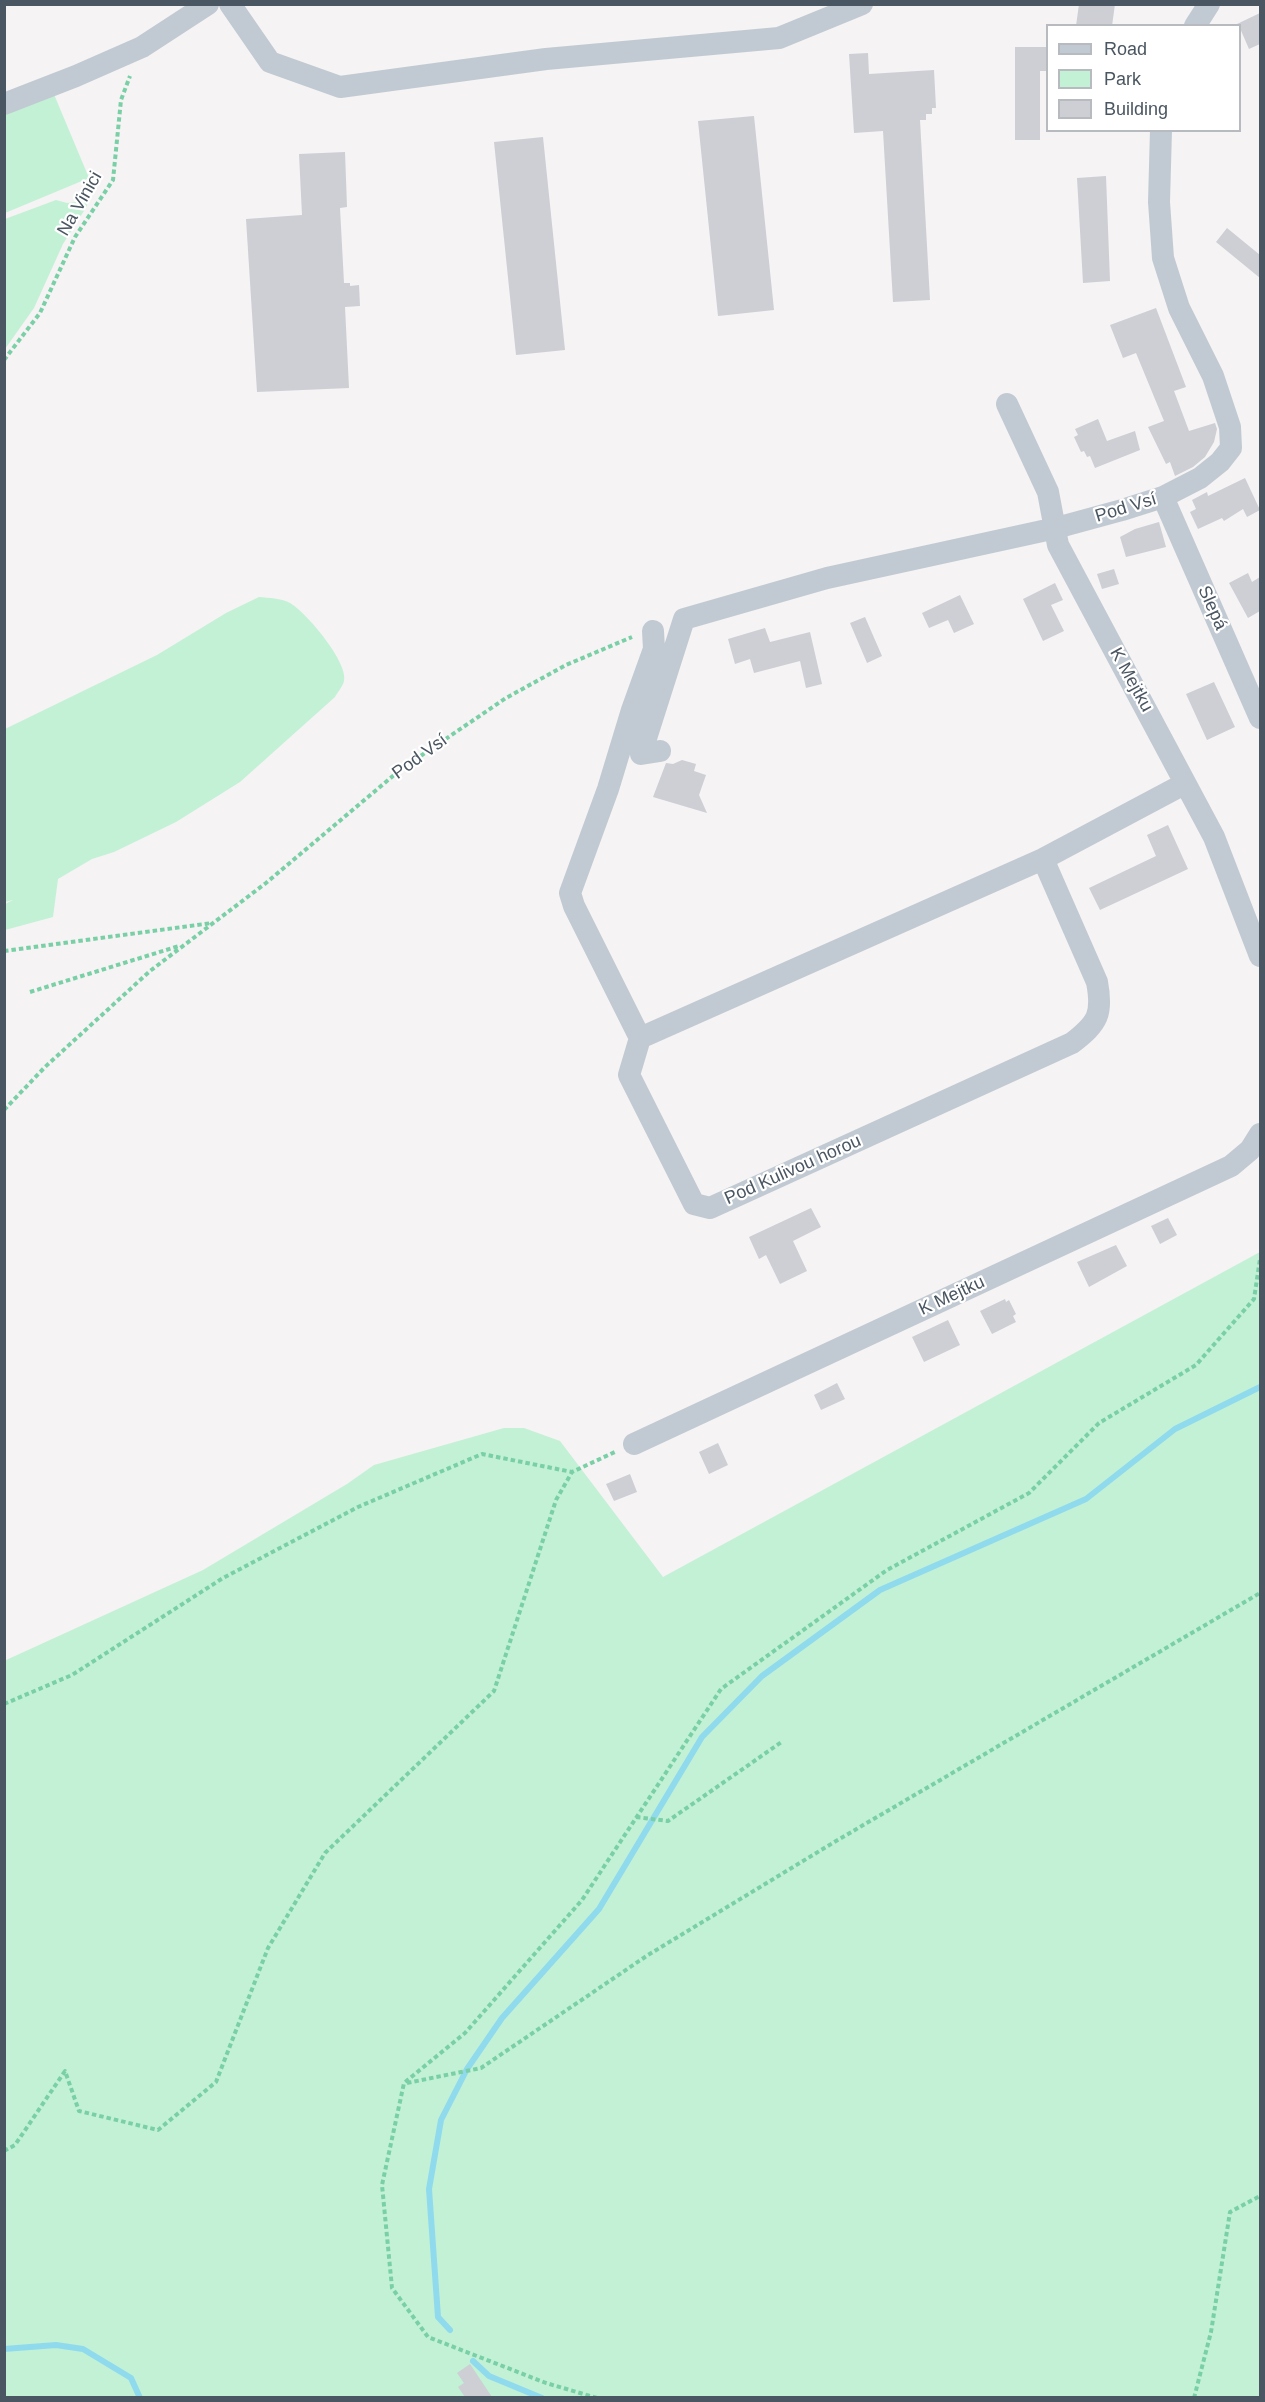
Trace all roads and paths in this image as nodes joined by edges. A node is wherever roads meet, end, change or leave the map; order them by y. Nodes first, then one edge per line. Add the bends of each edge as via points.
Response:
1 (208, 4) edge
2 (230, 4) edge
3 (862, 4) edge
4 (1209, 4) edge
5 (1196, 24) edge
6 (142, 47) junction
7 (4, 104) edge
8 (1161, 132) edge
9 (4, 360) edge
10 (1007, 404) dead end
11 (1163, 497) junction
12 (1056, 528) junction
13 (653, 631) joint
14 (1260, 718) edge
15 (660, 751) dead end
16 (1184, 784) junction
17 (1043, 859) junction
18 (213, 923) junction
19 (183, 945) junction
20 (4, 951) edge
21 (1260, 956) edge
22 (30, 993) dead end
23 (640, 1038) junction
24 (4, 1110) edge
25 (1260, 1134) edge
26 (1260, 1259) edge
27 (1254, 1299) junction
28 (1260, 1301) edge
29 (634, 1444) joint
30 (572, 1472) junction
31 (1260, 1593) edge
32 (4, 1704) edge
33 (783, 1741) dead end
34 (636, 1817) junction
35 (404, 2083) junction
36 (4, 2151) edge
37 (1260, 2196) edge
38 (597, 2397) edge
39 (1194, 2397) edge

1 - 6 street
2 - 3 street via 270,62 340,87 546,59 779,38
4 - 5 street
6 - 7 street
6 - 9 path, Na Vinici via 121,100 112,180 75,237 40,313
8 - 11 street, Pod Vsí via 1159,202 1163,258 1179,308 1213,376 1230,427 1231,448 1200,478
10 - 12 street, K Mejtku via 1048,492
11 - 12 street, Pod Vsí
11 - 14 street, Slepá
12 - 15 street, Pod Vsí via 827,578 684,619 641,754
12 - 16 street, K Mejtku via 1058,546
13 - 18 path, Pod Vsí via 566,665 506,698 400,770
13 - 23 street via 654,649 570,892
16 - 17 street
16 - 21 street, K Mejtku via 1214,837
17 - 23 street
17 - 23 street, Pod Kulivou horou via 1098,982 1098,1019 1084,1034 1072,1043 710,1208 694,1204 629,1075
18 - 19 path, Pod Vsí
18 - 20 path
19 - 22 path
19 - 24 path, Pod Vsí via 53,1059
25 - 29 street, K Mejtku via 1250,1150 1231,1166
26 - 27 path
27 - 28 path
27 - 34 path via 1196,1365 1099,1423 1029,1493 886,1570 721,1689
29 - 30 path
30 - 32 path via 482,1454 337,1518 223,1578 72,1675
30 - 36 path via 556,1500 494,1691 325,1853 268,1948 216,2082 158,2130 79,2111 65,2070 15,2145
31 - 35 path via 687,1931 481,2068
33 - 34 path via 668,1821
34 - 35 path via 582,1900 465,2033
35 - 38 path via 382,2185 392,2288 428,2337 546,2384
37 - 39 path via 1230,2212 1211,2332

